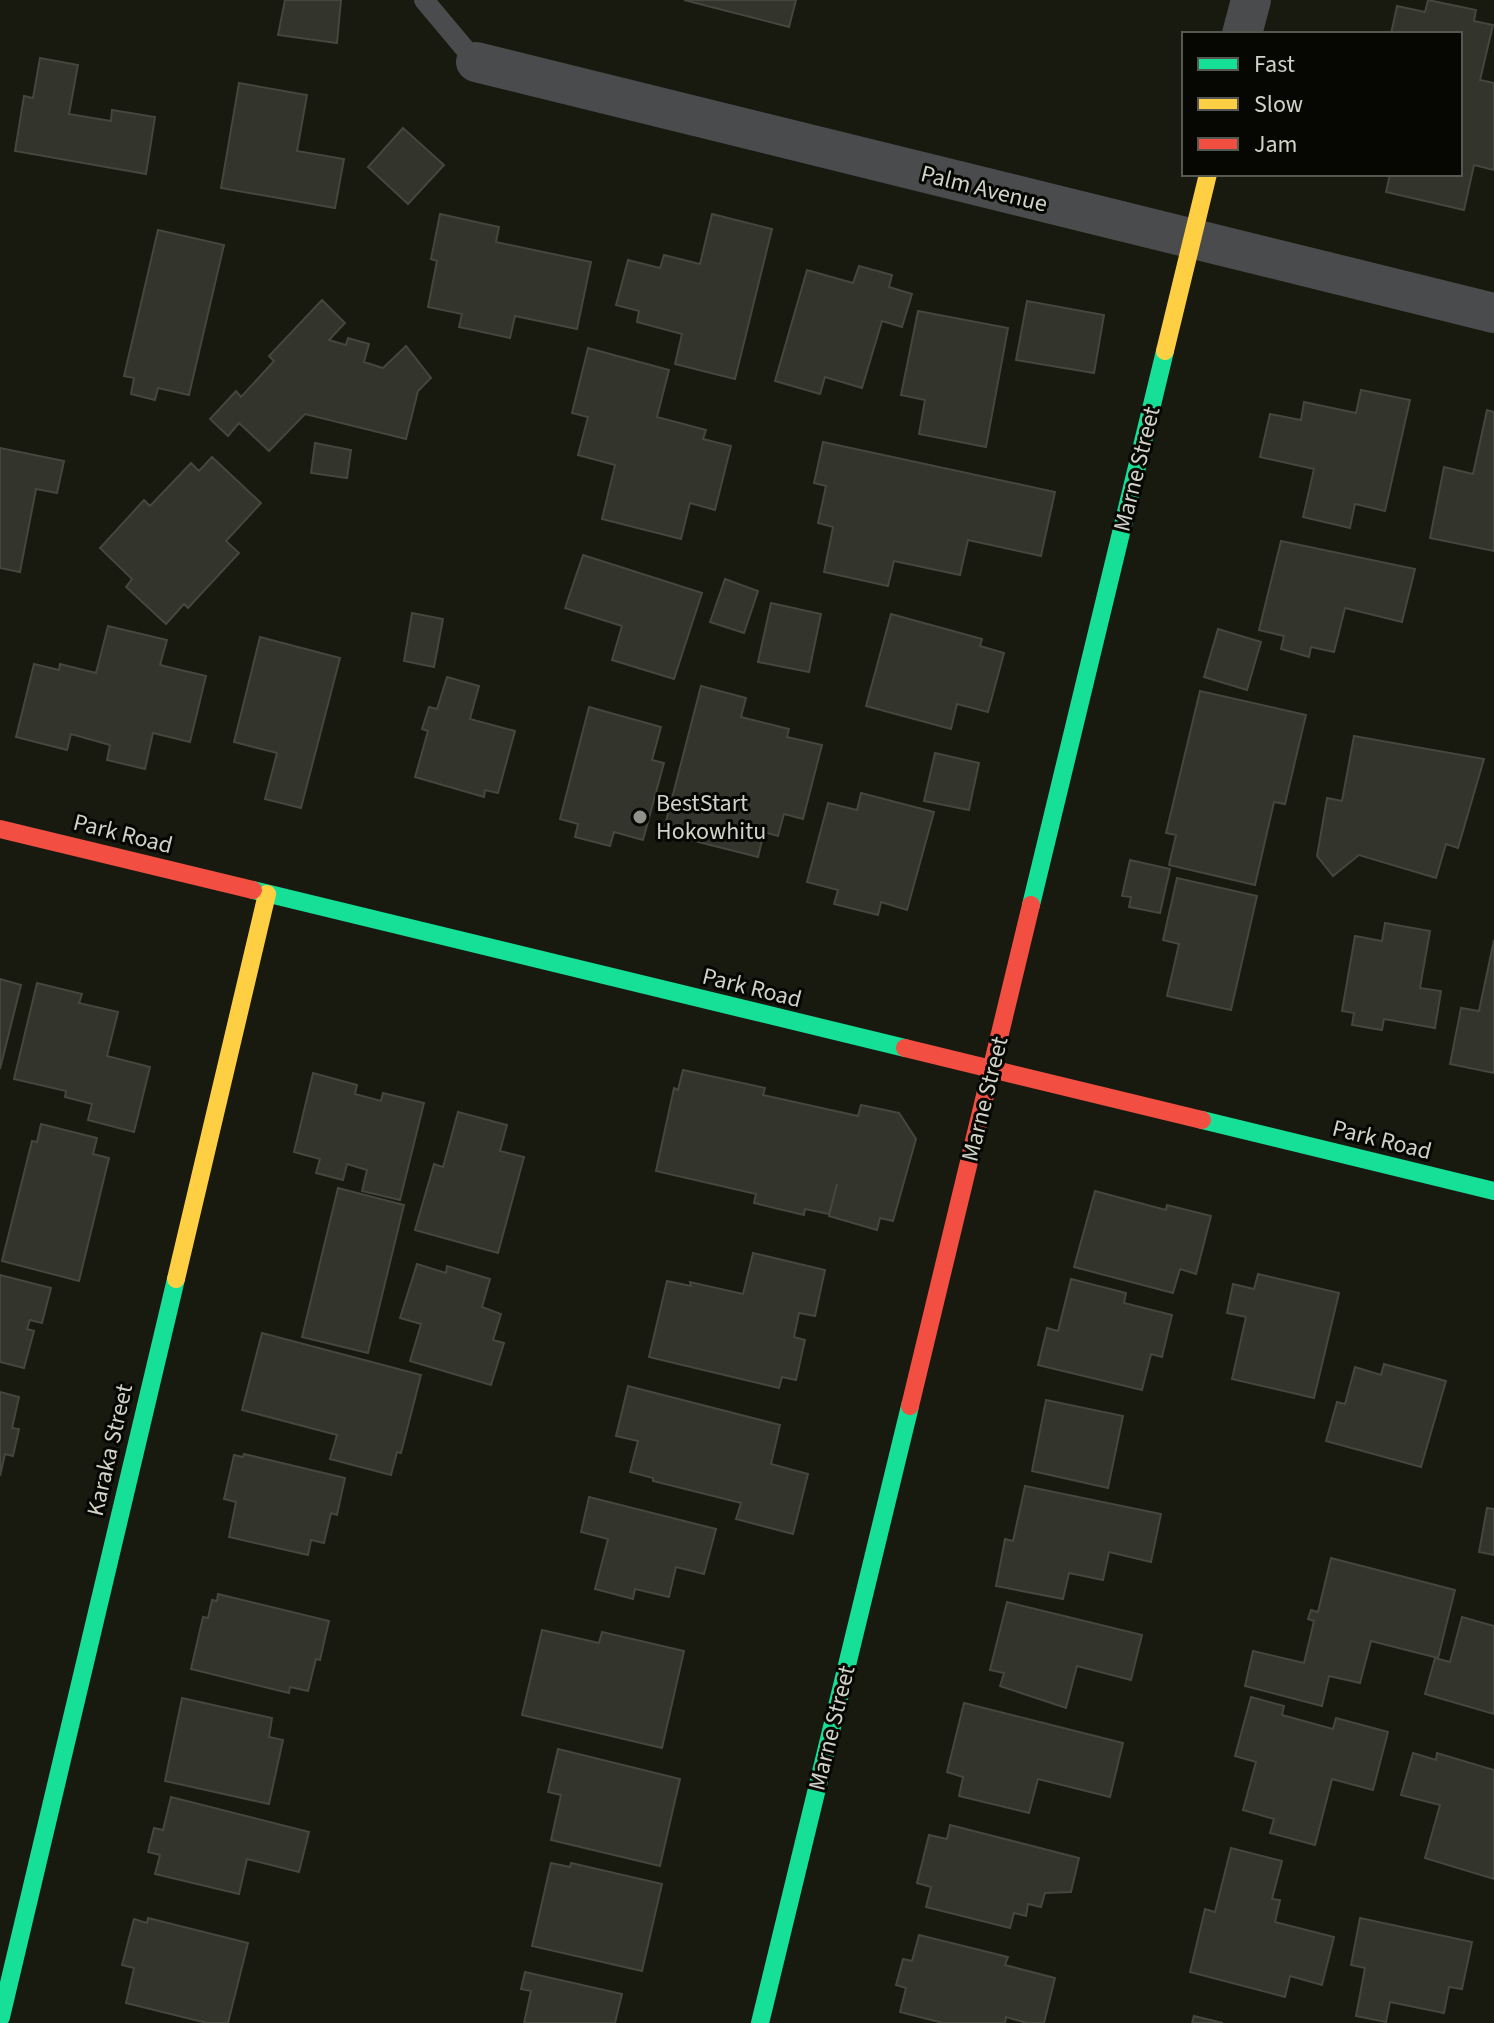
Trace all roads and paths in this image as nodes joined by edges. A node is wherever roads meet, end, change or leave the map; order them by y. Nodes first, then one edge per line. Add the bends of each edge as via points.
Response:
1 (424, 0) edge
2 (1251, 0) edge
3 (1243, 32) edge
4 (476, 62) joint
5 (1208, 176) edge
6 (1192, 241) junction
7 (1494, 313) edge
8 (0, 829) edge
9 (267, 894) junction
10 (992, 1071) junction
11 (1494, 1191) edge
12 (1, 2017) edge
13 (760, 2023) edge

1 - 4 lane
2 - 3 street
4 - 6 street, Palm Avenue
5 - 6 street, Marne Street
6 - 7 street, Palm Avenue
6 - 10 street, Marne Street
8 - 9 street, Park Road
9 - 10 street, Park Road
9 - 12 street, Karaka Street
10 - 11 street, Park Road
10 - 13 street, Marne Street

